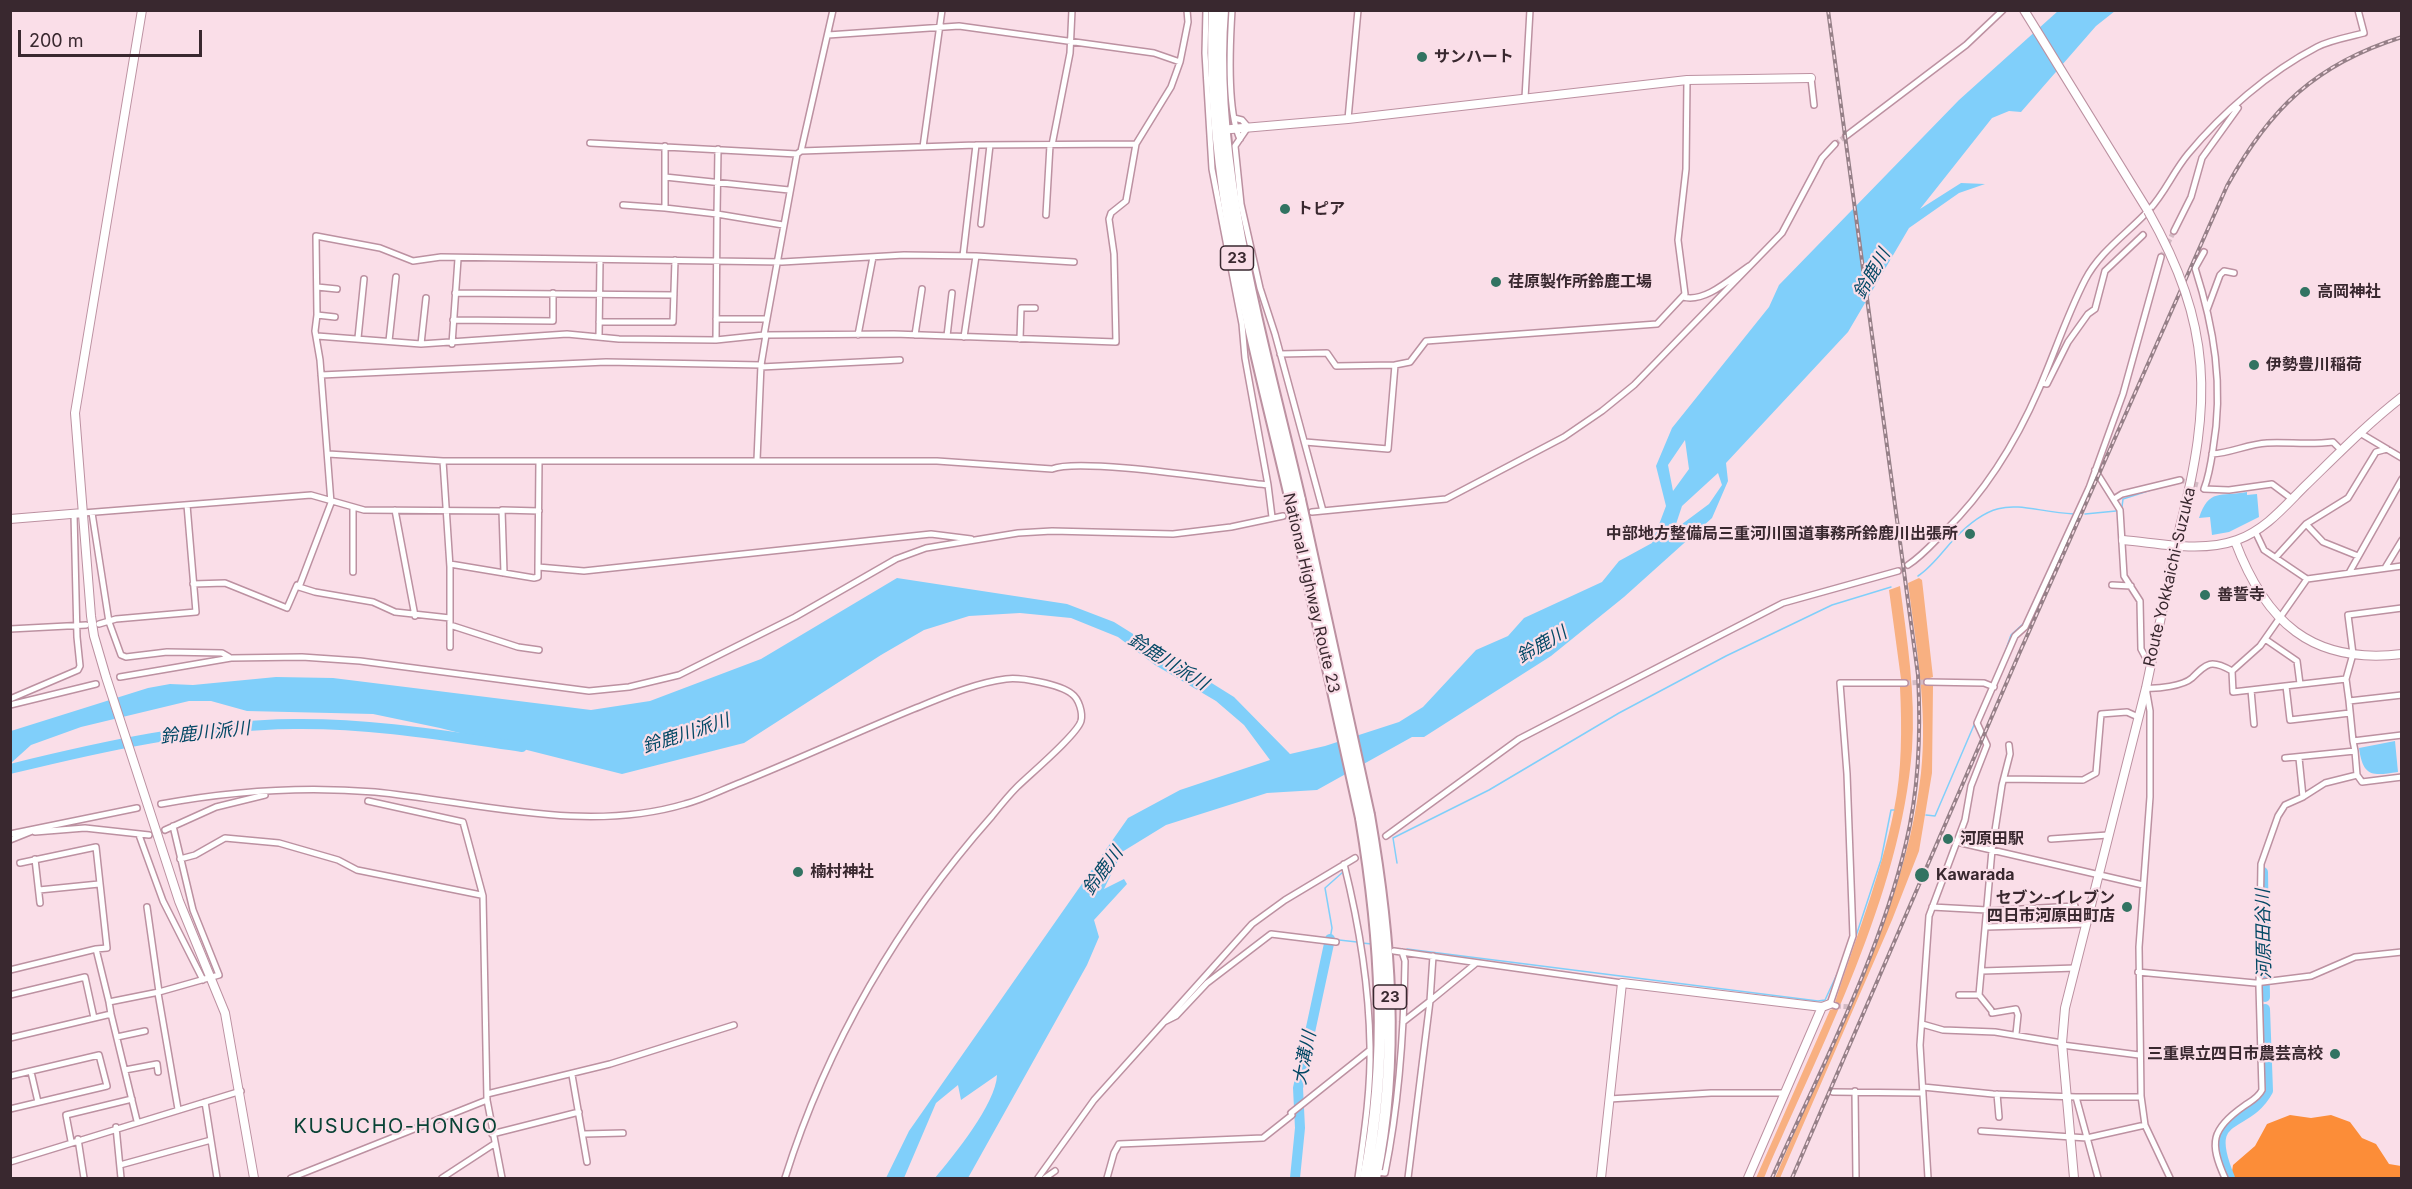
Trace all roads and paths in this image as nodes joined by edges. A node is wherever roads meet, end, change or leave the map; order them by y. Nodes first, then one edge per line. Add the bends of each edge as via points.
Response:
1 (142, 10) edge
2 (833, 10) edge
3 (942, 10) edge
4 (1072, 10) edge
5 (1187, 10) edge
6 (1206, 10) edge
7 (1214, 10) edge
8 (1223, 10) edge
9 (1232, 10) edge
10 (1358, 10) edge
11 (1530, 10) edge
12 (2003, 10) edge
13 (2024, 10) edge
14 (2358, 10) edge
15 (940, 26) junction
16 (828, 35) junction
17 (1069, 41) junction
18 (1180, 62) junction
19 (1227, 77) junction
20 (1811, 78) joint
21 (1687, 80) junction
22 (2247, 97) junction
23 (1525, 98) junction
24 (1814, 105) dead end
25 (1234, 118) junction
26 (1348, 118) junction
27 (1248, 127) junction
28 (1225, 129) junction
29 (1846, 136) tunnel mouth
30 (1240, 139) junction
31 (590, 143) dead end
32 (1136, 144) junction
33 (1835, 144) tunnel mouth
34 (976, 145) junction
35 (990, 145) junction
36 (1051, 145) junction
37 (665, 146) junction
38 (923, 147) junction
39 (718, 149) junction
40 (799, 152) junction
41 (664, 177) junction
42 (718, 183) junction
43 (789, 190) junction
44 (623, 205) dead end
45 (665, 208) junction
46 (2148, 211) junction
47 (717, 214) junction
48 (1046, 215) dead end
49 (981, 224) dead end
50 (783, 225) junction
51 (2174, 231) tunnel mouth
52 (2143, 235) dead end
53 (2204, 252) dead end
54 (963, 256) junction
55 (976, 256) junction
56 (873, 257) junction
57 (2161, 257) tunnel mouth
58 (458, 259) junction
59 (600, 260) junction
60 (675, 260) junction
61 (717, 260) junction
62 (1755, 261) junction
63 (777, 262) junction
64 (1074, 262) dead end
65 (2234, 273) dead end
66 (396, 277) dead end
67 (364, 279) dead end
68 (317, 287) junction
69 (337, 289) dead end
70 (922, 289) dead end
71 (455, 293) junction
72 (553, 293) junction
73 (952, 293) dead end
74 (599, 294) junction
75 (674, 295) junction
76 (1683, 297) junction
77 (426, 298) dead end
78 (1035, 308) dead end
79 (2207, 310) junction
80 (317, 315) junction
81 (335, 317) dead end
82 (716, 319) junction
83 (767, 319) junction
84 (453, 320) junction
85 (599, 322) junction
86 (765, 335) junction
87 (858, 335) junction
88 (915, 335) junction
89 (317, 336) junction
90 (947, 336) junction
91 (599, 337) junction
92 (964, 337) junction
93 (358, 338) junction
94 (1020, 339) junction
95 (716, 340) junction
96 (389, 341) junction
97 (421, 344) junction
98 (452, 344) junction
99 (1280, 354) junction
100 (900, 360) dead end
101 (1395, 365) junction
102 (761, 366) junction
103 (321, 375) junction
104 (2042, 383) junction
105 (2402, 397) edge
106 (2360, 433) junction
107 (1305, 442) junction
108 (2387, 449) junction
109 (2341, 450) junction
110 (328, 454) junction
111 (2212, 454) junction
112 (2402, 458) edge
113 (757, 460) junction
114 (443, 461) junction
115 (539, 461) junction
116 (2095, 470) junction
117 (2402, 479) edge
118 (2180, 480) tunnel mouth
119 (2199, 484) tunnel mouth
120 (1268, 485) junction
121 (2206, 486) junction
122 (2114, 499) junction
123 (2292, 499) junction
124 (331, 500) junction
125 (187, 505) junction
126 (353, 507) junction
127 (395, 510) junction
128 (444, 511) junction
129 (502, 511) junction
130 (1323, 511) junction
131 (539, 512) junction
132 (1312, 512) dead end
133 (87, 513) junction
134 (74, 514) junction
135 (1283, 516) dead end
136 (1272, 517) junction
137 (10, 519) edge
138 (2306, 524) junction
139 (2255, 531) junction
140 (972, 540) junction
141 (2123, 540) junction
142 (2402, 540) edge
143 (2235, 541) junction
144 (2175, 545) junction
145 (2358, 556) junction
146 (2276, 557) junction
147 (450, 564) junction
148 (1908, 565) tunnel mouth
149 (2402, 566) edge
150 (538, 567) junction
151 (2385, 568) junction
152 (1898, 571) tunnel mouth
153 (353, 572) dead end
154 (504, 573) junction
155 (2349, 573) junction
156 (2307, 579) junction
157 (194, 584) junction
158 (2112, 585) dead end
159 (299, 586) junction
160 (2131, 586) junction
161 (2402, 608) edge
162 (416, 616) junction
163 (450, 618) junction
164 (2279, 618) junction
165 (109, 622) junction
166 (99, 624) dead end
167 (86, 625) dead end
168 (450, 625) junction
169 (77, 626) junction
170 (10, 629) edge
171 (2265, 639) junction
172 (450, 647) dead end
173 (539, 650) dead end
174 (2353, 654) junction
175 (2402, 654) edge
176 (231, 658) junction
177 (2150, 666) junction
178 (2232, 671) junction
179 (120, 677) dead end
180 (2346, 679) junction
181 (1928, 682) tunnel mouth
182 (1905, 683) tunnel mouth
183 (96, 684) dead end
184 (2300, 684) junction
185 (2286, 686) junction
186 (1994, 687) junction
187 (2146, 688) junction
188 (2251, 690) junction
189 (2402, 695) edge
190 (10, 699) edge
191 (2349, 701) junction
192 (10, 705) edge
193 (2350, 713) junction
194 (2138, 717) junction
195 (2254, 724) dead end
196 (2402, 735) edge
197 (2353, 741) junction
198 (2009, 745) dead end
199 (2355, 752) junction
200 (2286, 758) dead end
201 (2299, 758) junction
202 (2357, 775) junction
203 (2402, 777) edge
204 (2004, 779) junction
205 (279, 791) junction
206 (2303, 797) junction
207 (368, 801) dead end
208 (161, 804) dead end
209 (137, 808) dead end
210 (1365, 817) junction
211 (173, 826) junction
212 (35, 830) junction
213 (165, 830) dead end
214 (10, 834) edge
215 (149, 834) dead end
216 (139, 835) junction
217 (1386, 836) dead end
218 (2108, 836) junction
219 (2051, 839) dead end
220 (10, 840) edge
221 (1957, 842) junction
222 (1992, 850) junction
223 (1355, 858) dead end
224 (35, 859) junction
225 (180, 859) junction
226 (20, 863) dead end
227 (1344, 866) junction
228 (2098, 874) junction
229 (99, 884) junction
230 (2143, 885) junction
231 (39, 890) junction
232 (481, 895) junction
233 (40, 903) dead end
234 (1932, 907) junction
235 (147, 908) dead end
236 (1987, 910) junction
237 (2074, 923) junction
238 (2086, 924) junction
239 (1986, 927) junction
240 (1335, 941) dead end
241 (1362, 947) junction
242 (96, 949) junction
243 (1373, 949) dead end
244 (1394, 951) dead end
245 (1402, 952) junction
246 (2402, 952) edge
247 (1433, 956) junction
248 (1475, 964) junction
249 (2076, 968) junction
250 (10, 970) edge
251 (1982, 971) junction
252 (2138, 972) junction
253 (207, 979) junction
254 (2263, 982) junction
255 (1622, 983) junction
256 (158, 993) junction
257 (10, 995) edge
258 (1959, 995) dead end
259 (1979, 995) junction
260 (1430, 1001) junction
261 (109, 1002) junction
262 (1829, 1006) junction
263 (111, 1014) junction
264 (94, 1018) junction
265 (1403, 1022) junction
266 (1162, 1023) junction
267 (1922, 1024) junction
268 (734, 1025) dead end
269 (145, 1031) dead end
270 (2016, 1034) junction
271 (117, 1036) junction
272 (10, 1038) edge
273 (2062, 1044) junction
274 (1370, 1050) junction
275 (2139, 1055) junction
276 (125, 1070) junction
277 (31, 1072) junction
278 (158, 1072) dead end
279 (572, 1075) junction
280 (10, 1076) edge
281 (1923, 1090) junction
282 (240, 1091) junction
283 (1855, 1091) junction
284 (1833, 1092) dead end
285 (1785, 1093) junction
286 (1997, 1094) junction
287 (487, 1097) junction
288 (2076, 1097) junction
289 (2141, 1097) junction
290 (2065, 1098) junction
291 (132, 1099) junction
292 (1609, 1100) junction
293 (38, 1102) junction
294 (205, 1102) junction
295 (10, 1109) edge
296 (178, 1109) junction
297 (579, 1112) junction
298 (1999, 1117) dead end
299 (137, 1121) junction
300 (2145, 1125) junction
301 (116, 1127) junction
302 (1982, 1131) dead end
303 (624, 1133) dead end
304 (492, 1134) junction
305 (584, 1134) junction
306 (2069, 1136) junction
307 (2087, 1138) junction
308 (78, 1139) junction
309 (211, 1140) junction
310 (71, 1141) junction
311 (494, 1144) junction
312 (10, 1162) edge
313 (587, 1162) dead end
314 (120, 1165) junction
315 (1376, 1175) edge
316 (217, 1177) edge
317 (84, 1179) edge
318 (121, 1179) edge
319 (208, 1179) edge
320 (254, 1179) edge
321 (291, 1179) edge
322 (442, 1179) edge
323 (502, 1179) edge
324 (785, 1179) edge
325 (1038, 1179) edge
326 (1045, 1179) edge
327 (1052, 1179) edge
328 (1107, 1179) edge
329 (1358, 1179) edge
330 (1365, 1179) edge
331 (1408, 1179) edge
332 (1601, 1179) edge
333 (1748, 1179) edge
334 (1856, 1179) edge
335 (1928, 1179) edge
336 (2074, 1179) edge
337 (2098, 1179) edge
338 (2170, 1179) edge
339 (2225, 1179) edge

1 - 133 street via 77,394 75,413
2 - 16 street
3 - 15 street
4 - 17 street
5 - 18 street
6 - 120 street via 1212,169
7 - 28 highway, National Highway Route 23 / 23 via 1212,91
8 - 19 highway, National Highway Route 23 / 23
9 - 19 street
10 - 26 street
11 - 23 street
12 - 29 street via 1966,45
13 - 46 street, Route Yokkaichi-Suzuka
14 - 22 street via 2364,33 2318,46
15 - 16 street
15 - 17 street
15 - 38 street
16 - 40 street
17 - 18 street via 1154,52
17 - 36 street via 1070,53
18 - 32 street via 1171,87
19 - 25 street
19 - 28 highway, National Highway Route 23 / 23
20 - 21 street
20 - 24 street
21 - 23 street
21 - 76 street via 1686,169 1678,240
22 - 46 street via 2186,156 2165,192
22 - 51 street via 2202,158 2191,197
23 - 26 street
25 - 27 street
25 - 28 street
26 - 27 street
27 - 28 street
27 - 30 street
28 - 30 street
28 - 210 highway, National Highway Route 23 / 23, bridge via 1226,210
30 - 99 street via 1235,146 1241,204
31 - 37 street
32 - 36 street
32 - 94 street via 1126,201 1109,219 1114,254 1116,342
33 - 62 street via 1822,158 1782,233
34 - 35 street
34 - 38 street
34 - 54 street
35 - 36 street
35 - 49 street
36 - 48 street
37 - 39 street
37 - 41 street
38 - 40 street
39 - 40 street
39 - 42 street
40 - 43 street
41 - 42 street
41 - 45 street
42 - 43 street
42 - 47 street
43 - 50 street
44 - 45 street
45 - 47 street
46 - 104 street via 2105,253 2087,277
46 - 144 street, Route Yokkaichi-Suzuka, bridge via 2186,290 2201,361 2200,435
47 - 50 street
47 - 61 street
50 - 63 street
52 - 104 street via 2105,271 2096,309 2067,342 2047,384
53 - 79 street via 2195,268
54 - 55 street
54 - 56 street
55 - 64 street
55 - 92 street
56 - 63 street
56 - 87 street
57 - 116 street via 2123,394
58 - 59 street
58 - 68 street via 413,261 380,248 316,236
58 - 71 street
59 - 60 street
59 - 74 street
60 - 61 street
60 - 75 street
61 - 63 street
61 - 82 street
62 - 76 street via 1704,296
62 - 130 street via 1634,385 1564,437 1446,499
63 - 83 street
65 - 79 street via 2220,274
66 - 96 street
67 - 93 street
68 - 69 street
68 - 80 street
70 - 88 street
71 - 72 street
71 - 84 street
72 - 74 street
72 - 84 street via 553,321
73 - 90 street
74 - 75 street
74 - 85 street
75 - 85 street via 674,322
76 - 101 street via 1654,326 1426,341 1410,362
77 - 97 street
78 - 94 street via 1021,308
79 - 111 street via 2219,385
80 - 81 street
80 - 89 street
82 - 83 street
82 - 95 street
83 - 86 street
84 - 98 street
85 - 91 street
86 - 87 street
86 - 95 street
86 - 102 street
87 - 88 street
88 - 90 street
89 - 93 street
89 - 103 street
90 - 92 street
91 - 95 street
91 - 98 street via 519,336
92 - 94 street
93 - 96 street
96 - 97 street
97 - 98 street
99 - 101 street via 1327,353 1336,366
99 - 107 street
100 - 102 street
101 - 107 street via 1388,449
102 - 103 street via 606,362
102 - 113 street
103 - 110 street
104 - 148 street via 2021,429 1979,497
105 - 106 street
106 - 108 street
106 - 109 street
107 - 130 street
108 - 112 street
108 - 138 street via 2376,452 2348,498
109 - 111 street via 2333,442 2304,446 2266,443
109 - 123 street
110 - 114 street
110 - 124 street
111 - 121 street
113 - 115 street
113 - 120 street via 937,461 1052,469 1061,465 1094,466
114 - 115 street
114 - 128 street
115 - 131 street
116 - 122 street
116 - 186 street
117 - 145 street
118 - 122 street
119 - 121 street
120 - 136 street
121 - 123 street via 2204,489 2229,490 2272,484
122 - 141 street via 2120,510
123 - 139 street
124 - 125 street via 311,495
124 - 126 street
124 - 159 street
125 - 133 street
125 - 157 street
126 - 127 street
126 - 153 street
127 - 128 street
127 - 162 street
128 - 129 street
128 - 147 street
129 - 131 street
129 - 154 street
130 - 132 street
131 - 150 street
133 - 134 street
133 - 165 street
133 - 253 street via 94,636
134 - 137 street
134 - 169 street
135 - 136 street
136 - 140 street via 1173,534 1052,531
138 - 145 street via 2322,542
138 - 146 street
139 - 143 street
139 - 146 street via 2264,550
140 - 150 street via 931,534 584,571
140 - 176 street via 926,548 896,559 803,613 679,675 629,687 589,691 329,658
141 - 144 street
141 - 160 street via 2124,576
142 - 151 street
143 - 144 street
143 - 164 street via 2255,587
144 - 177 street, Route Yokkaichi-Suzuka
145 - 155 street
146 - 156 street
147 - 154 street
147 - 163 street
149 - 151 street
150 - 154 street via 538,576 534,578
151 - 155 street
152 - 217 street via 1783,603 1519,739
155 - 156 street
156 - 164 street
157 - 159 street via 225,583 287,608
157 - 165 street via 196,612
158 - 160 street
159 - 162 street via 362,599 390,611
160 - 177 street via 2140,601 2141,649
161 - 174 street via 2348,615
162 - 163 street
163 - 168 street
164 - 171 street
164 - 174 street via 2320,645
165 - 166 street
165 - 176 street via 118,652 126,657 167,652 222,653
167 - 169 street
168 - 172 street
168 - 173 street
169 - 170 street
169 - 190 street via 81,662 78,670
171 - 178 street
171 - 184 street via 2297,661
174 - 175 street
174 - 180 street
176 - 179 street
177 - 187 street, Route Yokkaichi-Suzuka
178 - 187 street via 2214,663 2204,666 2192,679
178 - 188 street via 2233,693
180 - 184 street
180 - 191 street
181 - 186 street via 1984,683
182 - 262 street via 1840,683 1853,936
183 - 192 street
184 - 185 street
185 - 188 street
185 - 193 street via 2290,720
186 - 221 street via 1977,723 1987,745 1971,786
187 - 194 street, Route Yokkaichi-Suzuka
187 - 230 street via 2150,711 2150,796
188 - 195 street
189 - 191 street
191 - 193 street
193 - 197 street
194 - 204 street via 2127,712 2101,714 2096,773 2084,780
194 - 218 street, Route Yokkaichi-Suzuka
196 - 197 street
197 - 199 street
198 - 204 street
199 - 201 street
199 - 202 street
200 - 201 street
201 - 206 street
202 - 203 street via 2362,782
202 - 206 street via 2325,783
204 - 222 street
205 - 208 street via 206,796
205 - 211 street via 216,807
205 - 324 street via 372,792 552,814 647,815 690,803 978,686 1015,679 1073,694 1081,713 1077,728 976,833 893,945 831,1060
206 - 254 street via 2281,810 2261,864
207 - 232 street via 463,822
209 - 212 street
210 - 315 highway, National Highway Route 23 / 23 via 1383,911 1390,1007 1389,1078
210 - 330 highway, National Highway Route 23 / 23 via 1381,1010 1379,1083
211 - 213 street
211 - 225 street
212 - 214 street
212 - 216 street via 85,828
212 - 220 street
215 - 216 street
216 - 253 street via 163,901
218 - 219 street
218 - 228 street, Route Yokkaichi-Suzuka
221 - 222 street
221 - 234 street
222 - 228 street
222 - 236 street
223 - 227 street
224 - 226 street
224 - 229 street via 96,847
224 - 231 street
225 - 232 street via 225,838 279,843 338,860 357,870
225 - 253 street via 201,932 219,975
227 - 241 street
227 - 266 street via 1252,924
228 - 230 street
228 - 238 street, Route Yokkaichi-Suzuka
229 - 231 street
229 - 242 street via 107,948
230 - 252 street
231 - 233 street
232 - 287 street
234 - 236 street
234 - 267 street
235 - 256 street
236 - 237 street via 2075,906
236 - 239 street
237 - 238 street
237 - 239 street
238 - 249 street, Route Yokkaichi-Suzuka
239 - 251 street
240 - 266 street via 1271,934 1207,983 1176,1016
241 - 243 street
241 - 274 street
242 - 250 street
242 - 261 street
244 - 245 street
245 - 247 street
245 - 265 street
246 - 254 street via 2355,957 2311,976
247 - 248 street
247 - 260 street
248 - 255 street
248 - 260 street
249 - 251 street
249 - 273 street, Route Yokkaichi-Suzuka via 2065,1008
251 - 259 street
252 - 254 street
252 - 275 street
253 - 256 street
253 - 282 street via 225,1012
254 - 339 street via 2262,1090 2228,1118 2216,1136 2215,1157
255 - 262 street
255 - 292 street
256 - 261 street
256 - 296 street
257 - 264 street via 85,977
258 - 259 street
259 - 270 street via 1992,1011 2016,1009
260 - 265 street
260 - 331 street
261 - 263 street
262 - 285 street
263 - 264 street
263 - 271 street
264 - 272 street
265 - 315 street via 1386,1173
266 - 325 street via 1088,1108
267 - 270 street via 1943,1030
267 - 281 street
268 - 279 street
269 - 271 street
270 - 273 street
271 - 276 street
273 - 275 street
273 - 290 street, Route Yokkaichi-Suzuka
274 - 328 street via 1263,1138 1119,1144
274 - 329 street
275 - 289 street
276 - 278 street via 157,1064
276 - 291 street
277 - 280 street
277 - 293 street
277 - 293 street via 99,1055 107,1086
279 - 287 street
279 - 297 street
281 - 283 street
281 - 286 street
281 - 335 street
282 - 294 street
282 - 320 street
283 - 284 street
283 - 334 street
285 - 292 street
285 - 333 street
286 - 290 street
286 - 298 street
287 - 304 street
287 - 321 street
288 - 289 street
288 - 290 street
288 - 307 street
289 - 300 street
290 - 306 street, Route Yokkaichi-Suzuka
291 - 299 street
291 - 310 street via 66,1115
292 - 332 street
293 - 295 street
294 - 296 street
294 - 309 street
296 - 299 street
297 - 304 street
297 - 305 street
299 - 301 street
300 - 307 street
300 - 338 street
301 - 308 street
301 - 314 street
302 - 306 street
303 - 305 street
304 - 311 street
305 - 313 street
306 - 307 street
306 - 336 street, Route Yokkaichi-Suzuka
307 - 337 street
308 - 310 street
308 - 317 street
309 - 314 street
309 - 316 street
310 - 312 street
311 - 322 street
311 - 323 street
314 - 318 street
316 - 319 street
326 - 327 street via 1055,1171

